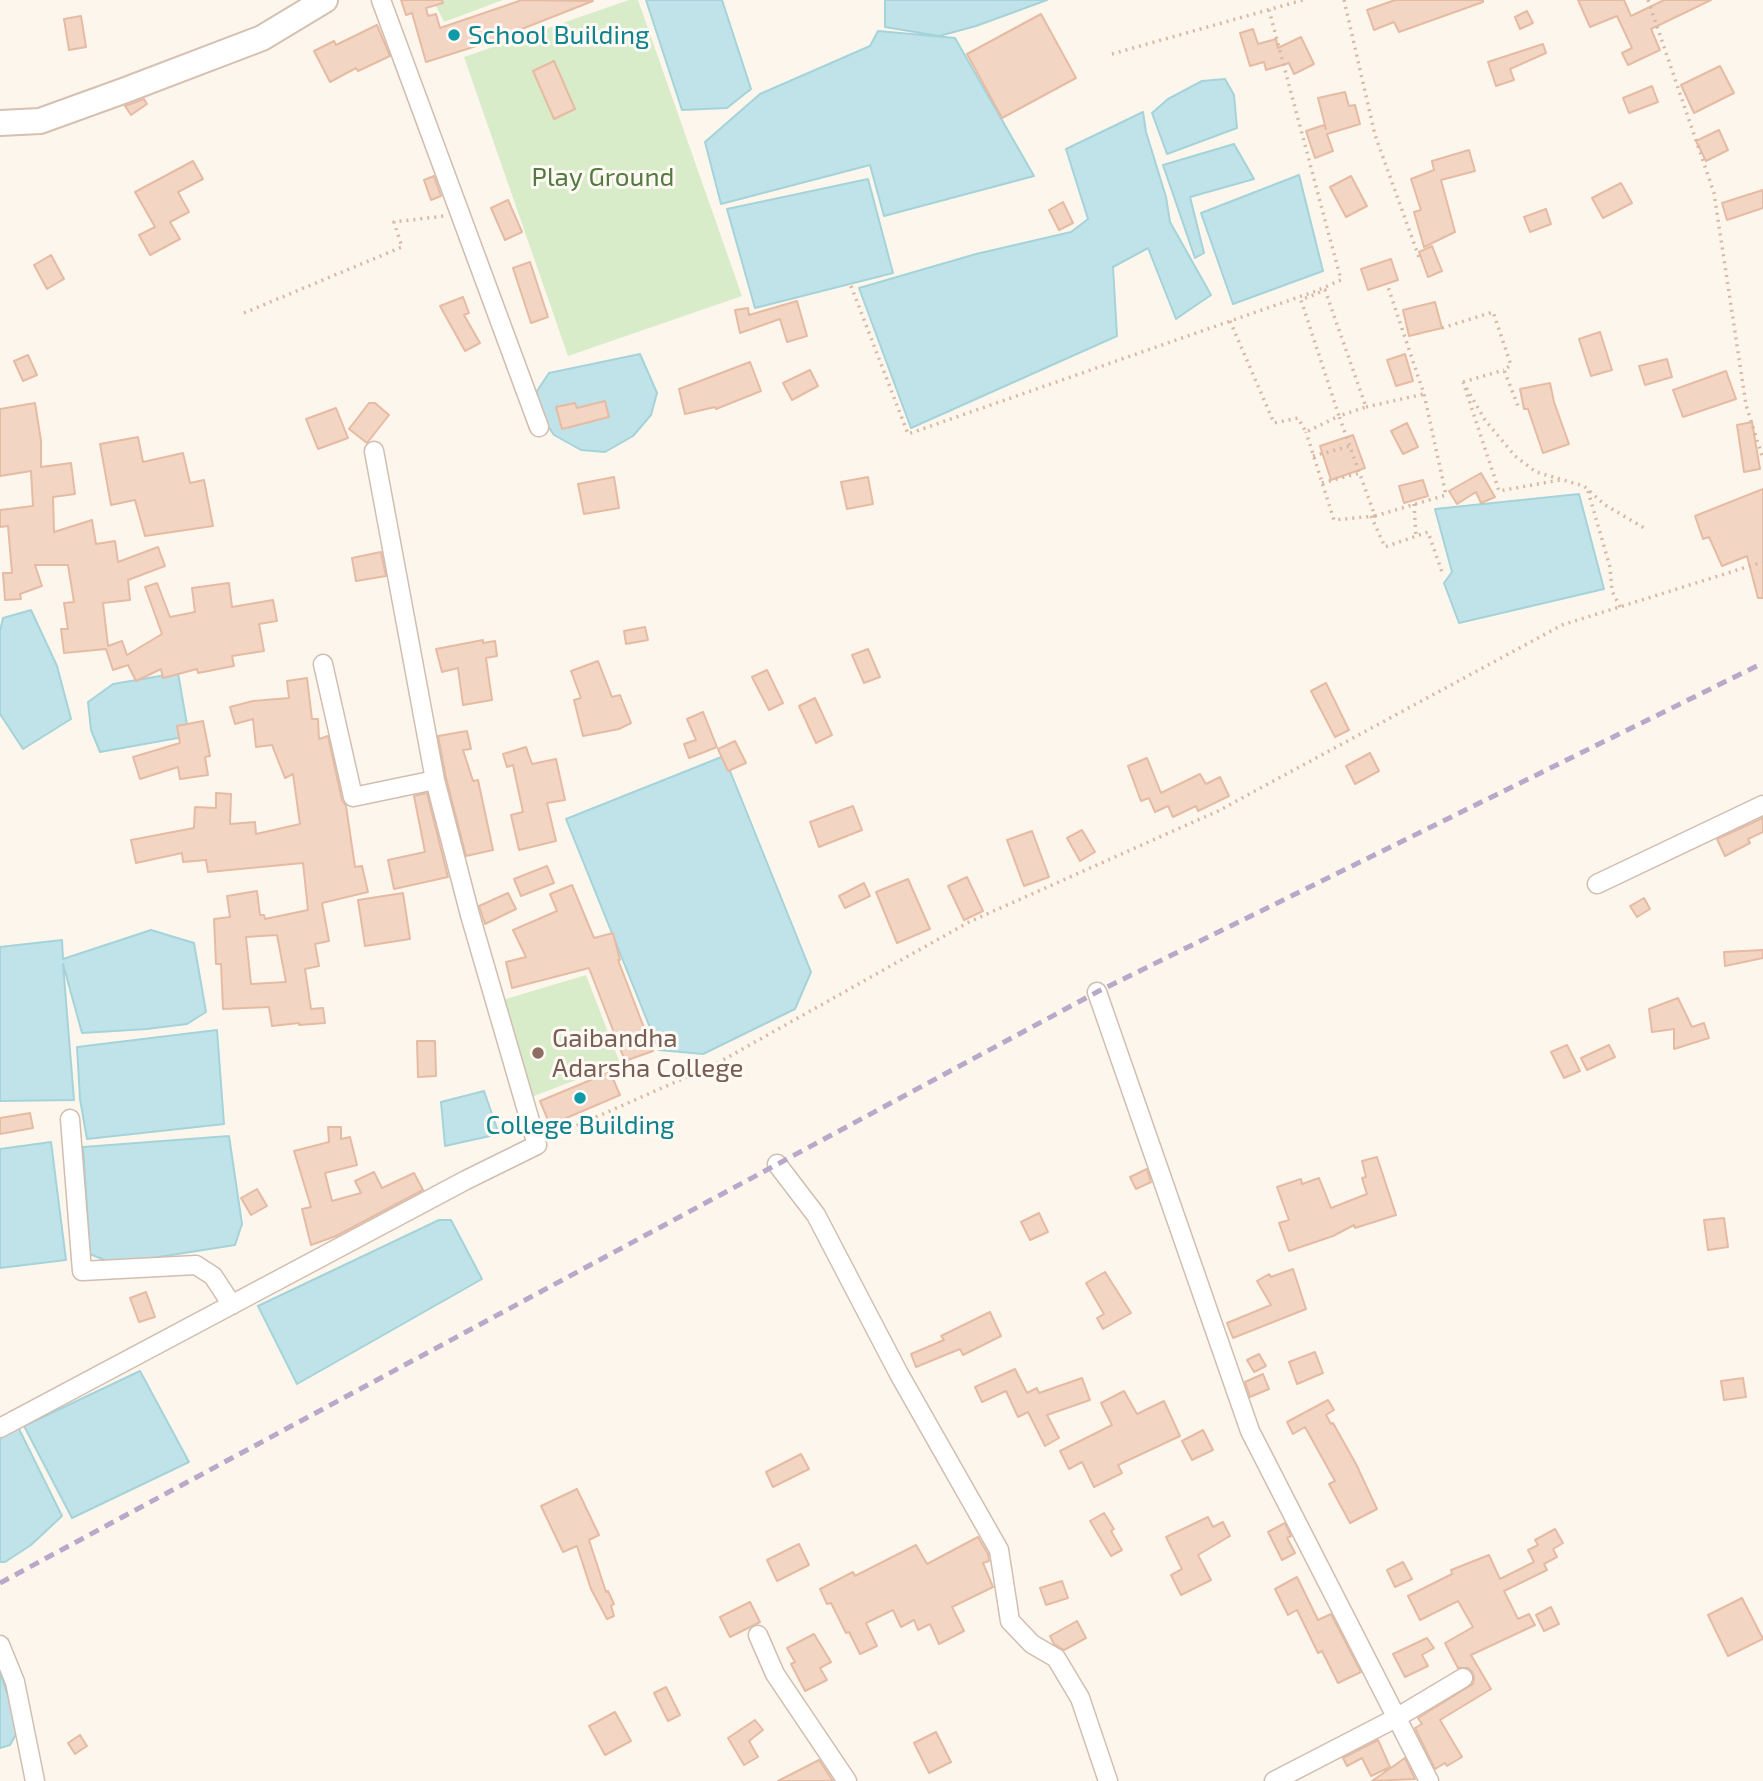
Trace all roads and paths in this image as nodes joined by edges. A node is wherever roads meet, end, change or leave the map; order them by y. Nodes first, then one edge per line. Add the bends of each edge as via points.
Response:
1 (325, 0) edge
2 (381, 0) edge
3 (1303, 0) edge
4 (1344, 0) edge
5 (1648, 0) edge
6 (1269, 10) junction
7 (1112, 54) dead end
8 (0, 123) edge
9 (460, 214) junction
10 (1419, 260) dead end
11 (851, 286) dead end
12 (1388, 287) dead end
13 (244, 313) dead end
14 (1230, 321) junction
15 (1442, 328) dead end
16 (1504, 370) junction
17 (1463, 382) junction
18 (1424, 394) junction
19 (1518, 406) dead end
20 (1366, 407) junction
21 (1339, 416) junction
22 (539, 427) dead end
23 (1306, 432) junction
24 (1350, 446) junction
25 (374, 451) dead end
26 (1313, 456) junction
27 (1763, 458) edge
28 (1360, 473) junction
29 (1563, 480) junction
30 (1322, 483) junction
31 (1587, 489) junction
32 (1414, 504) junction
33 (1373, 516) junction
34 (1646, 529) dead end
35 (1416, 537) junction
36 (1763, 562) edge
37 (1442, 572) dead end
38 (1620, 607) junction
39 (323, 664) dead end
40 (435, 780) junction
41 (1763, 805) edge
42 (1597, 884) dead end
43 (1097, 992) dead end
44 (70, 1118) dead end
45 (537, 1145) junction
46 (777, 1164) dead end
47 (232, 1305) junction
48 (0, 1428) edge
49 (758, 1635) dead end
50 (0, 1645) edge
51 (1463, 1678) dead end
52 (1396, 1718) junction
53 (35, 1781) edge
54 (847, 1781) edge
55 (1108, 1781) edge
56 (1274, 1781) edge
57 (1429, 1781) edge

1 - 8 main road via 262,38 123,91 40,121
2 - 9 street
3 - 6 path
4 - 10 path via 1375,135
5 - 27 path via 1714,192 1746,405
6 - 7 path
6 - 14 path via 1340,280
9 - 13 path via 394,222 402,247
9 - 22 street
11 - 14 path via 908,434
12 - 18 path
14 - 23 path via 1274,423 1298,418
15 - 16 path via 1493,312 1511,365
16 - 17 path
16 - 19 path
17 - 29 path via 1515,456 1536,472
17 - 29 path via 1499,491
18 - 20 path
18 - 32 path via 1446,495
20 - 21 path
20 - 21 path via 1325,290 1301,300
21 - 23 path
21 - 24 path
23 - 26 path
24 - 26 path
24 - 28 path
25 - 40 street
26 - 30 path
28 - 30 path
28 - 33 path
29 - 31 path
30 - 33 path via 1334,520
31 - 34 path
31 - 38 path
32 - 33 path
32 - 35 path
33 - 35 path via 1385,547
35 - 37 path via 1428,532
36 - 38 path
38 - 45 path via 1562,625 1218,811 970,922 714,1065
39 - 40 street via 353,797
40 - 45 street
41 - 42 street
43 - 52 street via 1250,1431
44 - 47 street via 82,1271 196,1265 213,1276
45 - 47 street
46 - 55 street via 816,1215 999,1550 1010,1621 1032,1644 1056,1658 1080,1698
47 - 48 street
49 - 54 street via 775,1674
50 - 53 street via 15,1682
51 - 52 street
52 - 56 street
52 - 57 street

